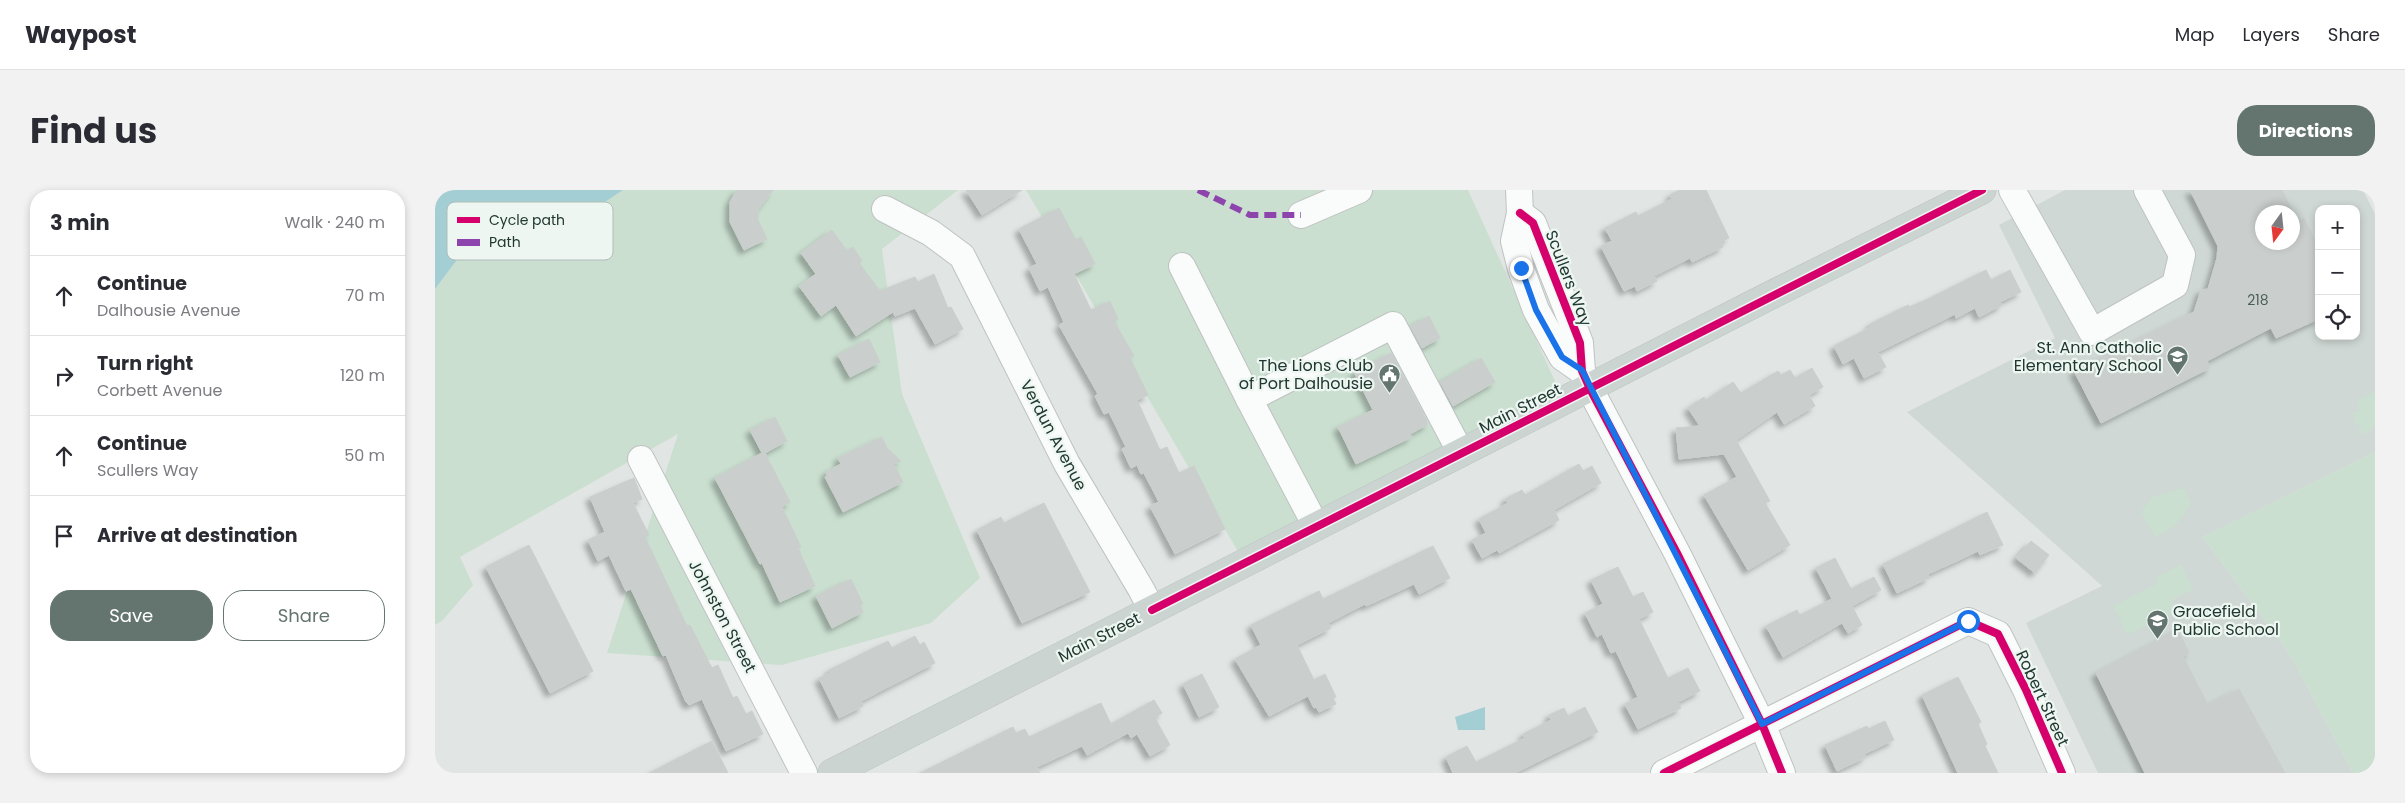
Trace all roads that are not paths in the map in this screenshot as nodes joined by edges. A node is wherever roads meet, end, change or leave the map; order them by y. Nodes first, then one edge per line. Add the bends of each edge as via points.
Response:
1 (1359, 190) edge
2 (1982, 190) edge
3 (2012, 190) edge
4 (2147, 190) edge
5 (1520, 201) edge
6 (885, 210) dead end
7 (1301, 215) dead end
8 (1182, 266) dead end
9 (1586, 380) junction
10 (1249, 399) junction
11 (1461, 453) junction
12 (641, 459) dead end
13 (1316, 526) junction
14 (1152, 610) junction
15 (1762, 724) junction
16 (804, 773) edge
17 (832, 773) edge
18 (1664, 773) edge
19 (1782, 773) edge
20 (2062, 773) edge

1 - 7 street
2 - 9 main road, Main Street
3 - 4 street via 2092,332 2175,285 2182,255
5 - 9 street, Scullers Way via 1533,223 1580,343
6 - 14 street, Verdun Avenue via 931,233 962,256 1067,464
8 - 10 street
9 - 11 main road, Main Street
9 - 15 street
10 - 11 street via 1393,324
10 - 13 street
11 - 13 main road, Main Street
12 - 16 street, Johnston Street
13 - 14 main road, Main Street
14 - 17 main road, Main Street
15 - 18 street
15 - 19 street
15 - 20 street, Robert Street via 1968,621 1998,634 2027,690

